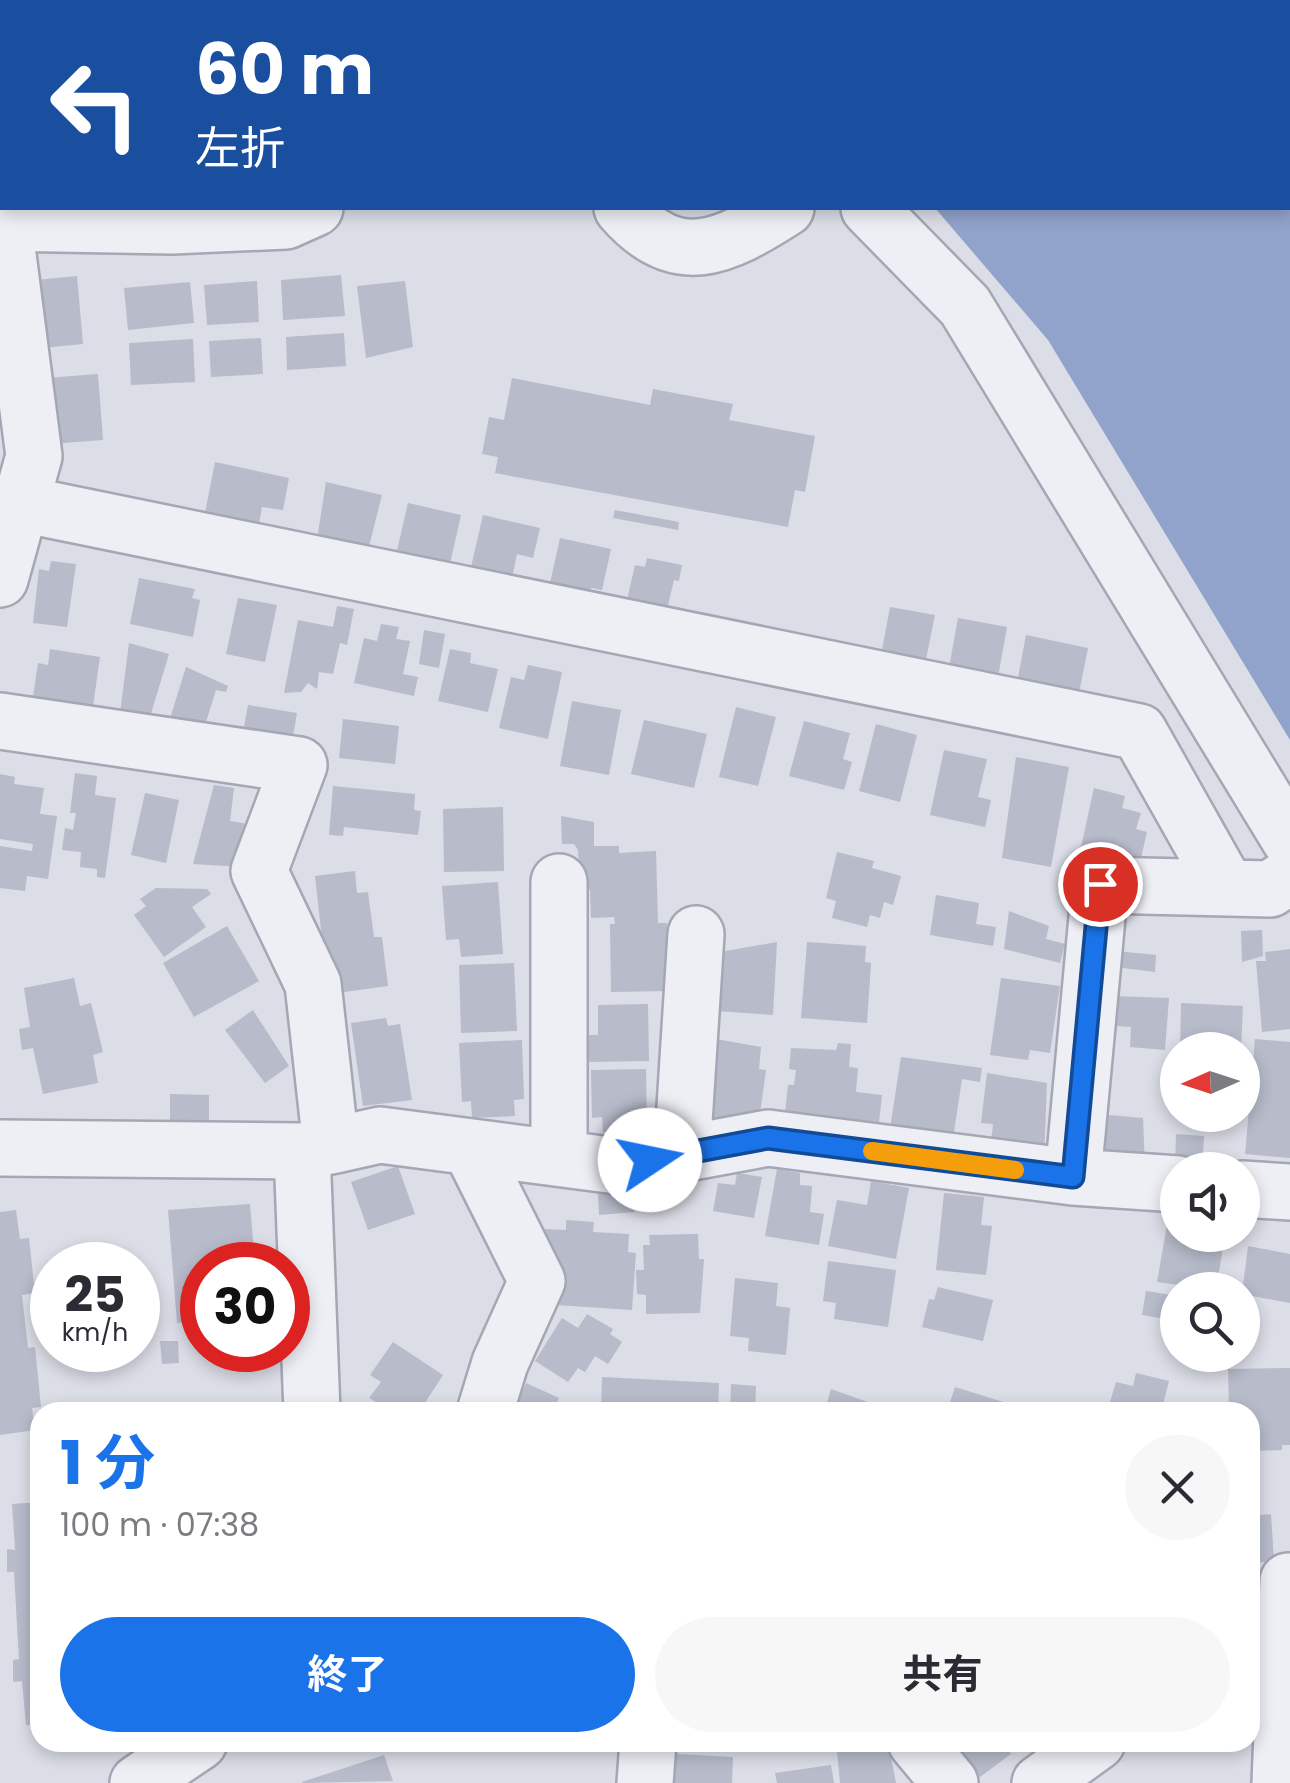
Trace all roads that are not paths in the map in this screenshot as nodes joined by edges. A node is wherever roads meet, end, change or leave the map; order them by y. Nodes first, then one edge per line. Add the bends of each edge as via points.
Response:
1 (310, 210) edge
2 (624, 210) edge
3 (782, 210) edge
4 (871, 210) edge
5 (2, 224) edge
6 (22, 504) junction
7 (0, 580) edge
8 (0, 721) edge
9 (1290, 840) edge
10 (1290, 876) edge
11 (559, 882) dead end
12 (1228, 888) junction
13 (696, 934) dead end
14 (470, 1147) junction
15 (0, 1148) edge
16 (316, 1148) junction
17 (682, 1154) junction
18 (559, 1158) junction
19 (1073, 1177) junction
20 (1160, 1183) edge
21 (1260, 1190) edge
22 (1290, 1192) edge
23 (312, 1402) edge
24 (488, 1402) edge
25 (1276, 1580) edge
26 (1266, 1714) edge
27 (184, 1752) edge
28 (647, 1752) edge
29 (924, 1752) edge
30 (1083, 1752) edge
31 (138, 1783) edge
32 (645, 1783) edge
33 (950, 1783) edge
34 (1040, 1783) edge
35 (1280, 1783) edge

1 - 5 street via 286,220 172,226
2 - 3 street via 648,236 680,247 714,248
4 - 9 street via 965,306
5 - 6 street via 34,456
6 - 7 street
6 - 12 street via 1139,732
8 - 16 street via 299,765 260,872 313,984
10 - 12 street via 1270,889
11 - 18 street
12 - 19 street via 1100,884
13 - 17 street
14 - 16 street via 380,1135
14 - 18 street
14 - 24 street via 537,1280
15 - 16 street
16 - 23 street
17 - 18 street via 617,1166
17 - 19 street via 768,1138
19 - 20 street
21 - 22 street
25 - 26 street
26 - 35 street
27 - 31 street
28 - 32 street
29 - 33 street
30 - 34 street

